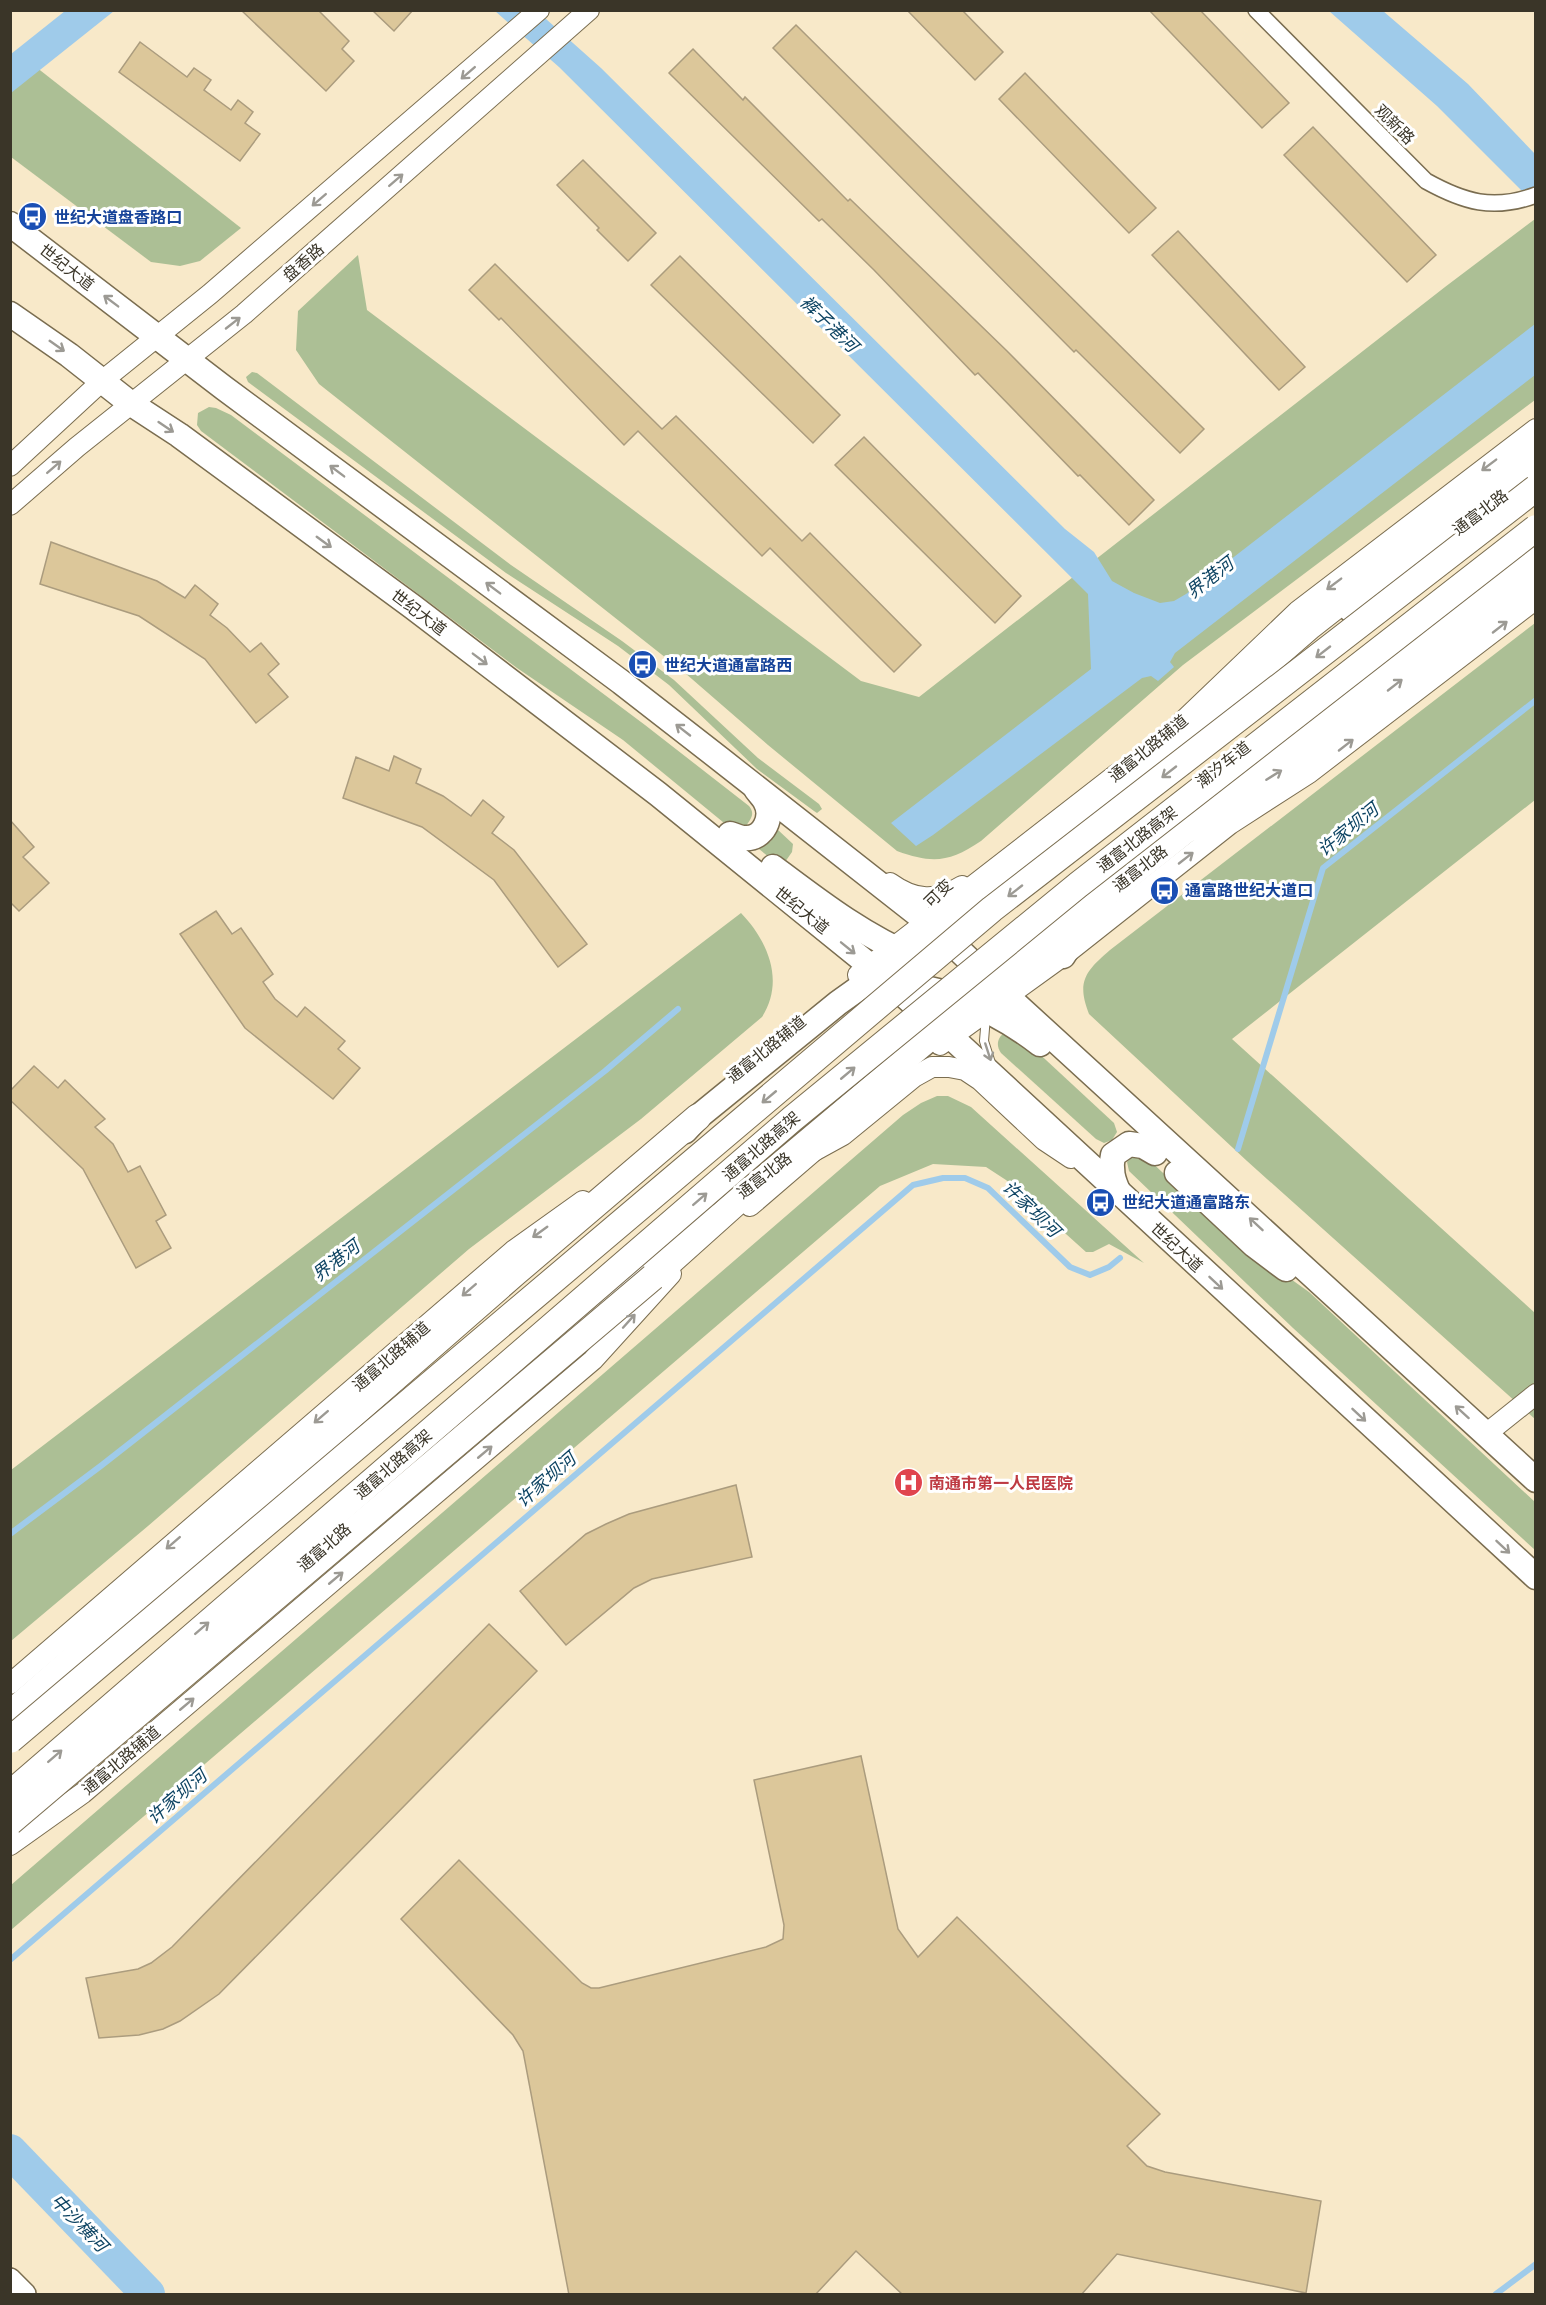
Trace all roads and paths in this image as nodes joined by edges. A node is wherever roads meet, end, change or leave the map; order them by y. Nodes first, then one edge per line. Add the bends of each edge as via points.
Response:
1 (539, 10) edge
2 (589, 10) edge
3 (1256, 10) edge
4 (1531, 196) edge
5 (10, 224) edge
6 (10, 314) edge
7 (158, 336) junction
8 (187, 359) junction
9 (102, 381) junction
10 (130, 403) junction
11 (1536, 429) edge
12 (1536, 449) edge
13 (10, 466) edge
14 (1536, 470) edge
15 (1536, 488) edge
16 (10, 505) edge
17 (1536, 528) edge
18 (1536, 538) edge
19 (1536, 550) edge
20 (1536, 575) edge
21 (1536, 599) edge
22 (507, 679) junction
23 (1180, 739) junction
24 (720, 759) junction
25 (1114, 776) junction
26 (752, 785) junction
27 (1190, 828) junction
28 (730, 834) junction
29 (967, 883) junction
30 (1114, 902) junction
31 (1075, 915) junction
32 (933, 927) junction
33 (1055, 948) junction
34 (900, 951) junction
35 (973, 963) junction
36 (1006, 963) dead end
37 (875, 969) junction
38 (897, 989) junction
39 (1001, 991) junction
40 (834, 1000) junction
41 (979, 1008) junction
42 (943, 1039) junction
43 (779, 1045) junction
44 (928, 1061) dead end
45 (914, 1077) junction
46 (1001, 1083) junction
47 (699, 1117) junction
48 (814, 1151) junction
49 (1155, 1153) junction
50 (760, 1180) junction
51 (1111, 1187) junction
52 (661, 1277) junction
53 (1387, 1344) junction
54 (1536, 1394) edge
55 (1486, 1434) junction
56 (1536, 1480) edge
57 (1536, 1577) edge
58 (10, 1684) edge
59 (10, 1714) edge
60 (10, 1723) edge
61 (10, 1740) edge
62 (10, 1794) edge
63 (10, 1823) edge
64 (10, 1845) edge
65 (10, 2279) edge
66 (25, 2295) edge

1 -> 7 street
8 -> 2 street, 盘香路 via 244,314
3 - 4 street, 观新路 via 1426,181 1453,196 1479,202 1510,203
7 -> 5 main road, 世纪大道
6 -> 9 main road, 世纪大道
7 - 8 main road, 世纪大道
7 - 9 street
8 - 10 street, 盘香路
24 -> 8 main road, 世纪大道
9 - 10 main road, 世纪大道
9 - 13 street
16 -> 10 street, 盘香路
10 -> 22 main road, 世纪大道 via 254,490
11 -> 25 street, 通富北路辅道 via 1298,611 1173,730
12 - 23 highway via 1310,626
14 - 23 main road, 通富北路
15 -> 61 highway, 通富北路高架, bridge via 992,909
62 -> 17 highway, 通富北路高架, bridge via 801,1112 1078,885
18 - 31 lane, 潮汐车道 via 1212,790
19 - 27 main road, 通富北路 via 1238,778
27 -> 20 highway via 1299,759
30 -> 21 street via 1309,773
22 - 28 main road via 622,748
22 -> 37 main road, 世纪大道 via 658,794
23 - 25 street
23 - 32 main road, 通富北路
24 - 26 main road, 世纪大道
24 - 29 street via 799,812 897,888 930,898 947,895
25 - 29 street via 1062,806
25 - 32 street, 通富北路辅道
26 - 28 main road via 765,801 769,814 766,826 757,836
26 - 32 main road, 世纪大道
27 - 30 main road, 通富北路
28 - 34 main road via 846,921
29 - 32 lane, 可变
30 - 31 main road
30 - 33 main road, 通富北路
31 - 33 main road
32 - 34 main road, 通富北路
32 - 35 main road, 世纪大道
33 - 35 main road
33 - 39 main road, 通富北路
34 - 35 main road via 941,963
34 - 37 main road, 通富北路
35 - 39 main road, 世纪大道
36 - 39 lane
37 - 38 main road, 世纪大道
37 - 40 main road, 通富北路
38 - 40 main road
38 - 41 main road via 937,990
38 - 42 main road, 世纪大道
39 - 41 main road, 通富北路
53 -> 39 main road, 世纪大道
40 - 43 main road, 通富北路
40 - 43 main road
41 - 42 main road, 通富北路
41 -> 46 lane via 984,1041
41 - 49 main road via 1017,1026 1040,1044
42 - 46 main road, 世纪大道
42 - 48 street, 通富北路辅道
42 - 50 main road, 通富北路
43 - 47 main road, 通富北路
43 -> 58 street, 通富北路辅道 via 591,1195 513,1251
44 - 45 lane
45 - 48 street via 843,1135
45 - 51 street via 932,1067 965,1070 1044,1140
46 - 51 main road, 世纪大道
47 - 59 highway
47 - 60 main road, 通富北路 via 641,1177
48 - 50 street
48 - 52 street, 通富北路辅道
49 - 51 main road via 1130,1144 1113,1155
49 - 53 main road via 1254,1245
50 - 52 highway
50 - 63 main road, 通富北路 via 675,1239
51 -> 57 main road, 世纪大道
52 - 63 highway, bridge
64 -> 52 street, 通富北路辅道 via 82,1793 593,1360
55 -> 53 main road, 世纪大道
54 - 55 street
55 - 56 main road, 世纪大道
65 - 66 main road

